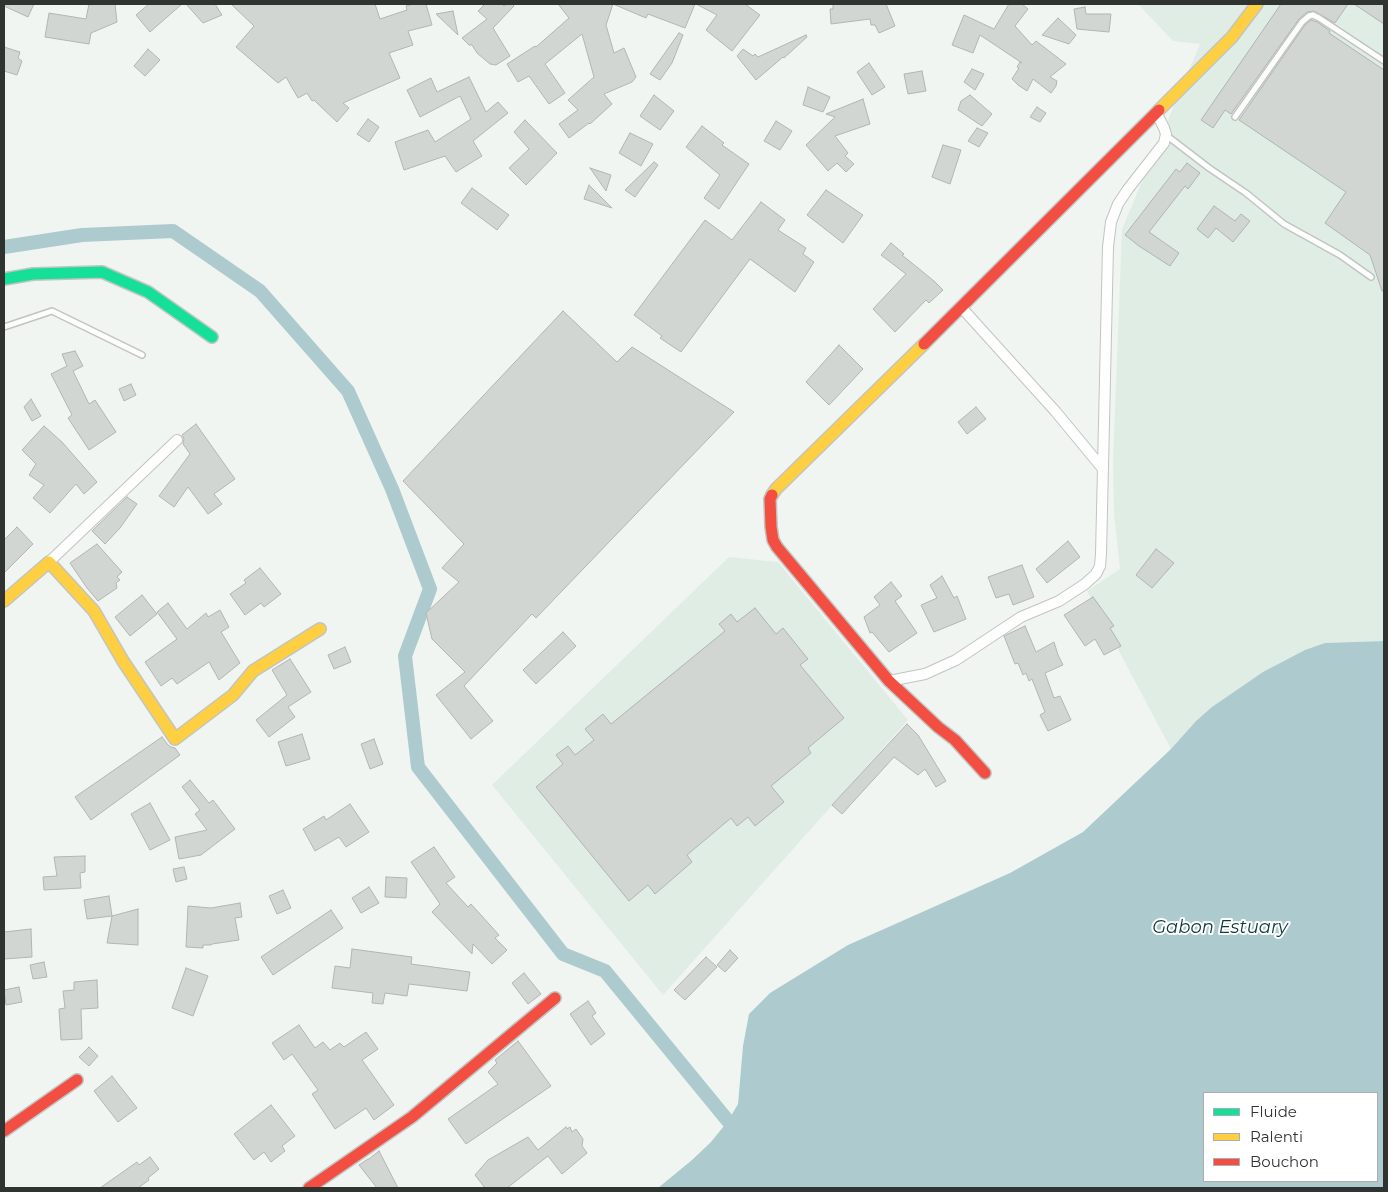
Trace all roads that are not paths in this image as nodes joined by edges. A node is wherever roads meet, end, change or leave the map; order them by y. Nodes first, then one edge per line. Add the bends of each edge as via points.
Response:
1 (1257, 4) edge
2 (1384, 61) edge
3 (1157, 114) junction
4 (1235, 117) dead end
5 (1166, 134) junction
6 (1371, 277) dead end
7 (4, 279) edge
8 (961, 307) junction
9 (4, 327) edge
10 (212, 337) dead end
11 (142, 355) dead end
12 (177, 440) dead end
13 (1103, 469) junction
14 (48, 562) junction
15 (4, 600) edge
16 (320, 629) dead end
17 (889, 681) junction
18 (985, 773) dead end
19 (555, 998) dead end
20 (77, 1080) dead end
21 (4, 1130) edge
22 (309, 1188) edge

1 - 3 street via 1232,38
2 - 4 lane via 1319,18 1309,16
3 - 5 street
3 - 8 street
5 - 6 lane via 1284,224 1340,255
5 - 13 street via 1164,143 1128,189 1110,222
7 - 10 street via 33,274 102,272 148,292
8 - 13 street
8 - 17 street via 776,489 770,499 771,527 777,547
9 - 11 lane via 52,311
12 - 14 street
13 - 17 street via 1101,554 1096,574 1058,601 1021,616 956,660 925,674
14 - 15 street
14 - 16 street via 94,611 175,739 233,694 252,671
17 - 18 street via 955,740
19 - 22 street via 412,1117
20 - 21 street

